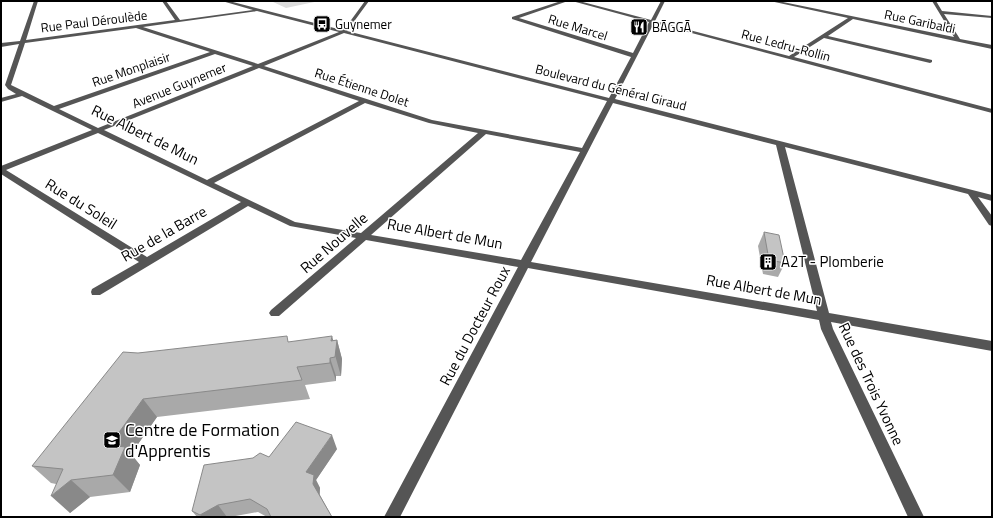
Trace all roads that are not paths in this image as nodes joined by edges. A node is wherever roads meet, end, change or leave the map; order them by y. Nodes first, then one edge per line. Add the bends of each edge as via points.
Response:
1 (36, 1) edge
2 (164, 1) edge
3 (224, 1) edge
4 (367, 1) edge
5 (566, 1) edge
6 (574, 1) edge
7 (663, 1) edge
8 (772, 1) edge
9 (934, 1) edge
10 (261, 10) junction
11 (941, 12) junction
12 (992, 17) edge
13 (852, 18) junction
14 (178, 21) junction
15 (653, 22) junction
16 (137, 27) junction
17 (343, 32) junction
18 (822, 36) junction
19 (958, 40) junction
20 (23, 42) junction
21 (1, 45) edge
22 (992, 47) edge
23 (216, 52) junction
24 (634, 56) junction
25 (788, 58) junction
26 (930, 61) dead end
27 (259, 66) junction
28 (22, 94) junction
29 (1, 100) edge
30 (365, 100) junction
31 (610, 100) junction
32 (53, 108) junction
33 (992, 111) edge
34 (99, 130) junction
35 (484, 132) junction
36 (780, 144) junction
37 (585, 150) junction
38 (1, 170) edge
39 (207, 183) junction
40 (971, 193) junction
41 (992, 198) edge
42 (248, 202) junction
43 (992, 223) edge
44 (364, 236) junction
45 (147, 262) junction
46 (525, 264) junction
47 (96, 292) dead end
48 (276, 313) dead end
49 (824, 317) junction
50 (992, 346) edge
51 (392, 517) edge
52 (916, 517) edge

1 - 20 street, Rue Albert de Mun
2 - 14 street
3 - 10 street, Boulevard du Général Giraud
4 - 17 street
5 - 24 street, Rue Marcel via 514,18
6 - 15 street, Rue Ledru-Rollin
7 - 15 street, Rue du Docteur Roux
8 - 13 street, Rue Garibaldi
9 - 11 street
10 - 14 street, Rue Paul Déroulède
10 - 17 street, Boulevard du Général Giraud
11 - 12 street
11 - 19 street
13 - 18 street
13 - 19 street, Rue Garibaldi
14 - 16 street, Rue Paul Déroulède
15 - 24 street, Rue du Docteur Roux
15 - 25 street, Rue Ledru-Rollin
16 - 20 street, Rue Paul Déroulède
16 - 23 street, Rue Étienne Dolet
17 - 27 street, Avenue Guynemer
17 - 31 street, Boulevard du Général Giraud
18 - 25 street
18 - 26 street
19 - 22 street, Rue Garibaldi
20 - 21 street, Rue Paul Déroulède
20 - 28 street, Rue Albert de Mun via 8,85
23 - 27 street, Rue Étienne Dolet
23 - 32 street, Rue Monplaisir
24 - 31 street, Rue du Docteur Roux
25 - 33 street, Rue Ledru-Rollin
27 - 30 street, Rue Étienne Dolet
27 - 34 street, Avenue Guynemer
28 - 29 street
28 - 32 street, Rue Albert de Mun
30 - 35 street, Rue Étienne Dolet via 431,122
30 - 39 street
31 - 36 street, Boulevard du Général Giraud
31 - 37 street, Rue du Docteur Roux
32 - 34 street, Rue Albert de Mun
34 - 38 street, Avenue Guynemer
34 - 39 street, Rue Albert de Mun
35 - 37 street, Rue Étienne Dolet
35 - 44 street, Rue Nouvelle
36 - 40 street, Boulevard du Général Giraud
36 - 49 street, Rue des Trois Yvonne
37 - 46 street, Rue du Docteur Roux
38 - 45 street, Rue du Soleil
39 - 42 street, Rue Albert de Mun
40 - 41 street, Boulevard du Général Giraud
40 - 43 street
42 - 44 street, Rue Albert de Mun via 293,224
42 - 45 street, Rue de la Barre
44 - 46 street, Rue Albert de Mun
44 - 48 street, Rue Nouvelle
45 - 47 street, Rue de la Barre
46 - 49 street, Rue Albert de Mun
46 - 51 street, Rue du Docteur Roux
49 - 50 street, Rue Albert de Mun
49 - 52 street, Rue des Trois Yvonne via 827,329

